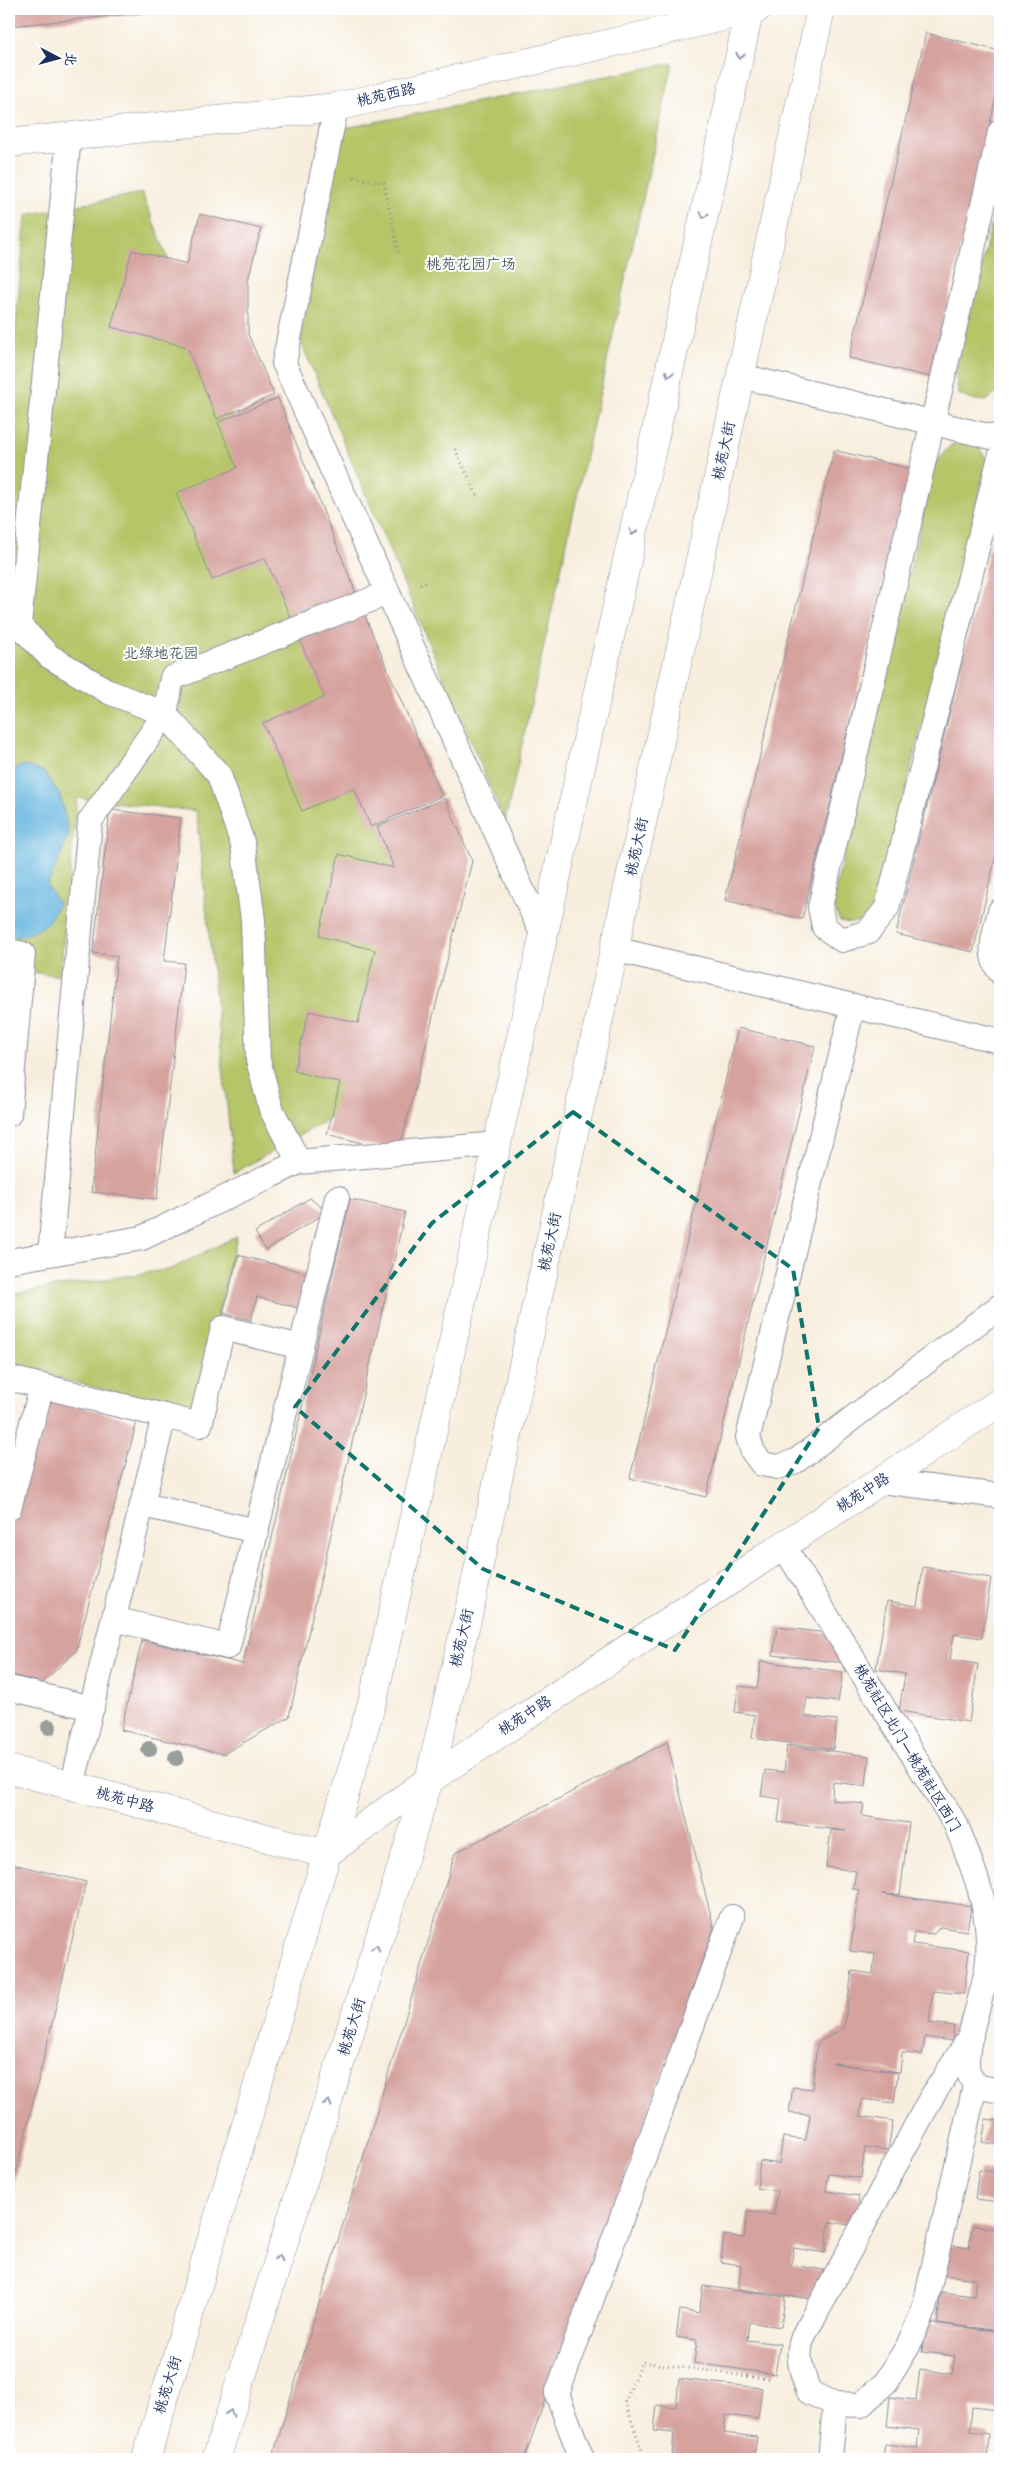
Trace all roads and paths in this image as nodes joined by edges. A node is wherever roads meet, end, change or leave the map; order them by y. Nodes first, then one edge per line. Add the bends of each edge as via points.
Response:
1 (821, 9) edge
2 (752, 10) edge
3 (336, 106) junction
4 (1000, 132) edge
5 (69, 137) junction
6 (9, 144) edge
7 (323, 171) junction
8 (399, 255) dead end
9 (741, 376) junction
10 (934, 423) junction
11 (1000, 439) edge
12 (454, 450) dead end
13 (1000, 457) edge
14 (478, 497) dead end
15 (388, 593) junction
16 (14, 627) edge
17 (165, 714) junction
18 (1000, 911) edge
19 (543, 936) junction
20 (614, 949) junction
21 (9, 951) edge
22 (1000, 972) edge
23 (854, 1006) junction
24 (1000, 1041) edge
25 (9, 1114) edge
26 (497, 1144) junction
27 (299, 1162) junction
28 (337, 1198) dead end
29 (50, 1254) junction
30 (9, 1261) edge
31 (1000, 1306) edge
32 (301, 1347) junction
33 (9, 1378) edge
34 (42, 1386) junction
35 (1000, 1402) edge
36 (164, 1416) junction
37 (881, 1481) junction
38 (1000, 1496) edge
39 (143, 1505) junction
40 (9, 1508) edge
41 (257, 1531) junction
42 (783, 1546) junction
43 (114, 1619) junction
44 (9, 1688) edge
45 (92, 1708) junction
46 (9, 1769) edge
47 (429, 1780) junction
48 (72, 1786) junction
49 (326, 1854) junction
50 (732, 1917) dead end
51 (971, 2036) junction
52 (975, 2086) junction
53 (1000, 2091) edge
54 (806, 2384) junction
55 (835, 2404) junction
56 (146, 2459) edge
57 (216, 2459) edge
58 (582, 2459) edge
59 (645, 2459) edge
60 (830, 2459) edge

1 - 9 main road, 桃苑大街
2 - 3 main road, 桃苑西路
2 -> 19 main road, 桃苑大街
3 - 5 main road, 桃苑西路
3 - 7 lane
4 - 10 lane
5 - 6 main road, 桃苑西路
5 - 16 lane
7 - 8 path via 384,183
7 - 15 lane via 284,363
9 - 10 lane
9 - 20 main road, 桃苑大街
10 - 11 lane
10 - 13 lane via 820,907 824,926 842,940 868,932 887,908
12 - 14 path
15 - 17 lane via 172,678
15 - 19 lane
16 - 17 lane via 49,656 109,692
17 - 27 lane via 219,775 243,845 253,920 258,1060 271,1109
17 - 29 lane via 90,820
18 - 22 lane via 991,947 994,964
19 - 26 main road, 桃苑大街
20 - 23 lane
20 - 47 main road, 桃苑大街
21 - 25 lane via 24,954
23 - 24 lane
23 - 31 lane via 748,1437 752,1452 762,1464 778,1466 796,1461
26 - 27 lane
26 - 49 main road, 桃苑大街 via 374,1696
27 - 29 lane via 142,1238
28 - 32 lane
29 - 30 lane
32 - 36 lane via 223,1328 200,1425
32 - 41 lane
33 - 34 lane
34 - 36 lane
34 - 40 lane
35 - 37 main road, 桃苑中路
36 - 39 lane
37 - 38 lane
37 - 42 main road, 桃苑中路
39 - 41 lane
39 - 43 lane
41 - 43 lane via 228,1647
42 - 47 main road, 桃苑中路
42 - 51 lane, 桃苑社区北门—桃苑社区西门 via 956,1824 974,1869 987,1918 988,1955 985,1984
43 - 45 lane
44 - 45 lane
45 - 48 lane
46 - 48 main road, 桃苑中路
47 - 49 main road, 桃苑中路
57 -> 47 main road, 桃苑大街
48 - 49 main road, 桃苑中路
49 - 56 main road, 桃苑大街
50 - 58 lane via 557,2394
51 - 52 lane, 桃苑社区北门—桃苑社区西门 via 966,2066
51 - 54 lane via 931,2098 802,2334 799,2365
52 - 53 lane
52 - 55 lane via 924,2309 908,2346 886,2382 861,2405
54 - 55 lane via 809,2392
54 - 59 path via 642,2362 625,2402
55 - 60 lane

